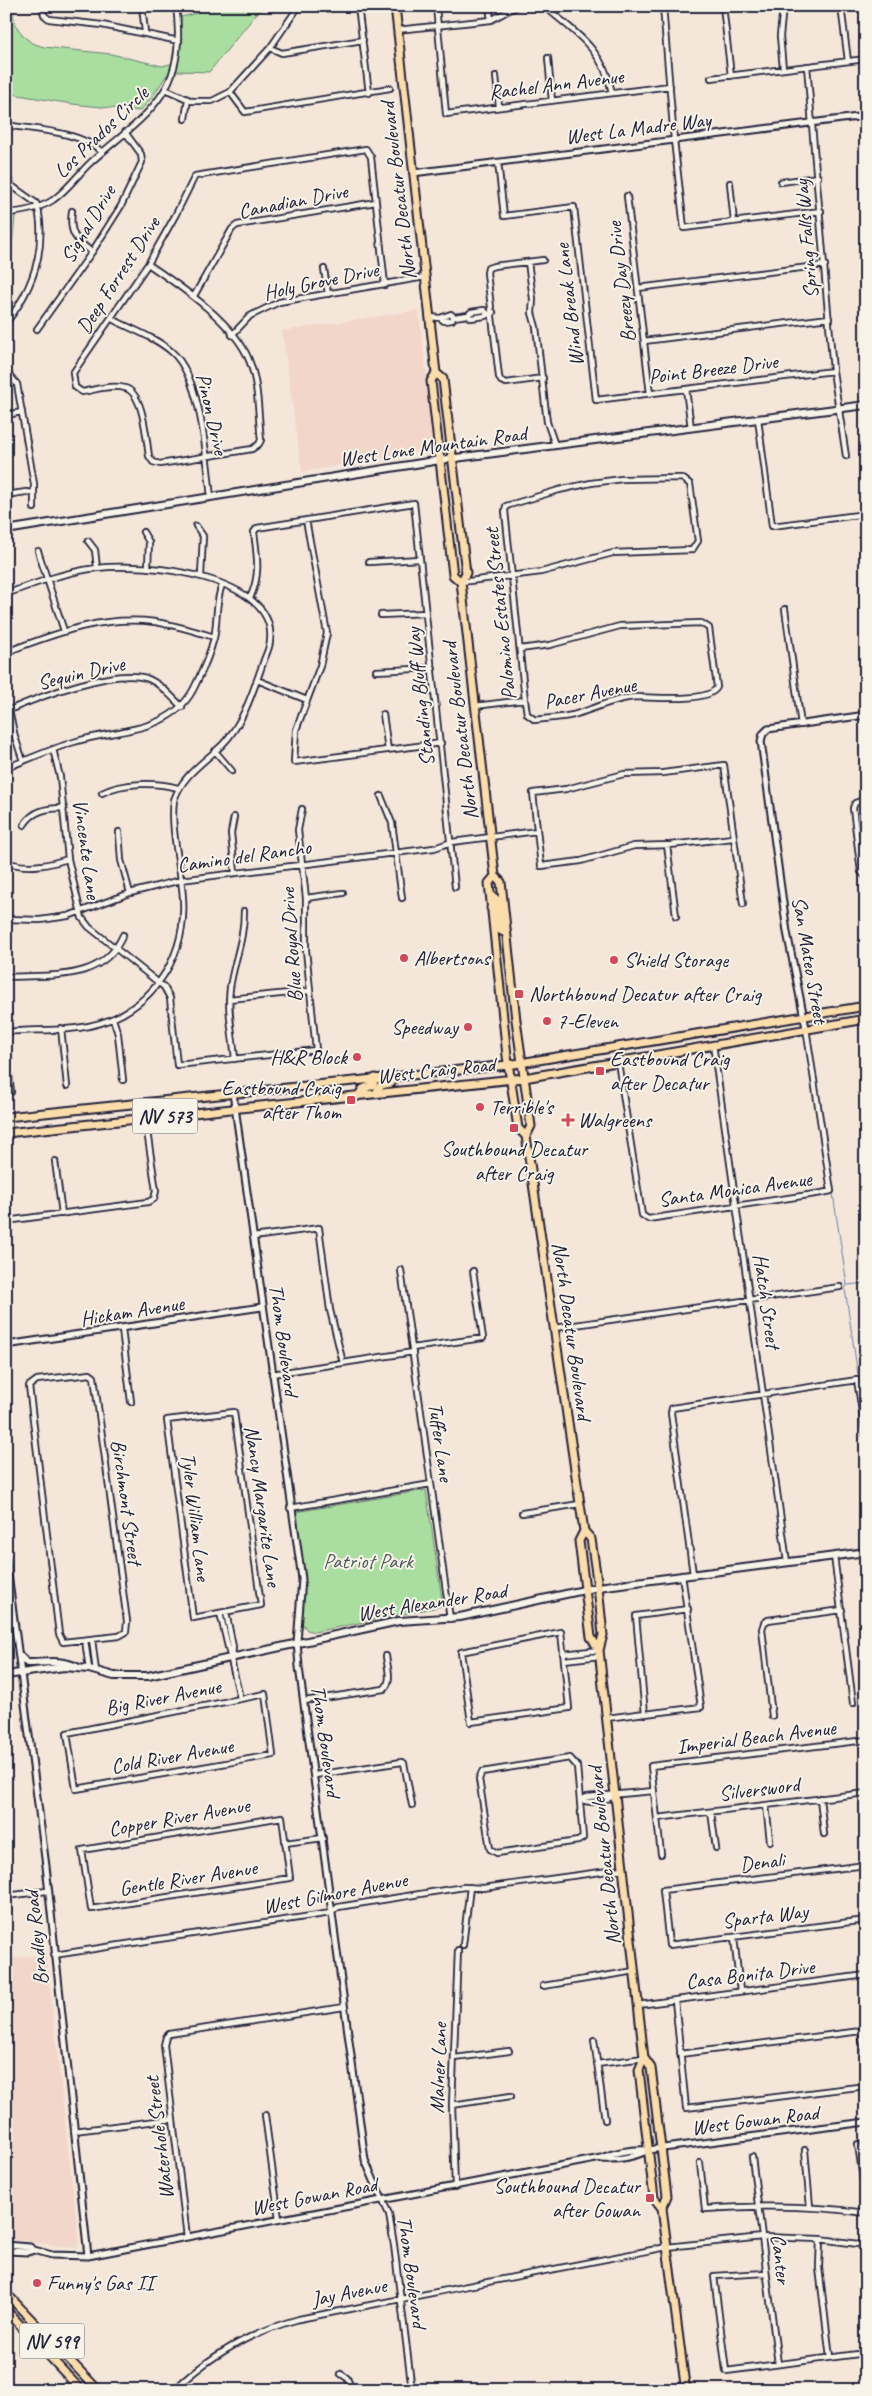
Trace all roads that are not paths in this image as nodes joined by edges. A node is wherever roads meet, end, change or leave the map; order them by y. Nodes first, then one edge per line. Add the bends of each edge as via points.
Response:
1 (142, 6) edge
2 (176, 6) edge
3 (299, 6) edge
4 (358, 6) edge
5 (395, 6) edge
6 (436, 6) edge
7 (490, 6) edge
8 (517, 6) edge
9 (544, 6) edge
10 (663, 6) edge
11 (722, 6) edge
12 (783, 6) edge
13 (841, 6) edge
14 (42, 9) edge
15 (491, 20) junction
16 (438, 26) junction
17 (398, 30) junction
18 (145, 32) junction
19 (362, 40) junction
20 (178, 41) junction
21 (270, 48) junction
22 (548, 58) dead end
23 (866, 59) edge
24 (848, 61) junction
25 (807, 66) junction
26 (783, 69) junction
27 (496, 76) dead end
28 (731, 76) junction
29 (711, 78) dead end
30 (670, 86) junction
31 (390, 88) dead end
32 (165, 89) junction
33 (230, 92) junction
34 (369, 93) junction
35 (612, 94) junction
36 (188, 99) junction
37 (552, 101) junction
38 (499, 108) junction
39 (866, 116) edge
40 (185, 119) dead end
41 (811, 122) junction
42 (6, 126) edge
43 (125, 132) junction
44 (674, 140) junction
45 (102, 152) junction
46 (498, 162) junction
47 (413, 172) junction
48 (6, 173) edge
49 (818, 177) junction
50 (781, 182) dead end
51 (730, 183) dead end
52 (627, 196) dead end
53 (376, 202) junction
54 (39, 207) junction
55 (72, 211) dead end
56 (820, 211) junction
57 (6, 213) edge
58 (734, 222) junction
59 (92, 252) junction
60 (544, 260) dead end
61 (528, 262) junction
62 (148, 264) junction
63 (825, 265) junction
64 (324, 269) dead end
65 (426, 277) junction
66 (385, 285) junction
67 (638, 288) junction
68 (328, 294) junction
69 (194, 296) junction
70 (490, 313) junction
71 (430, 317) junction
72 (829, 318) junction
73 (112, 319) junction
74 (6, 323) edge
75 (37, 329) dead end
76 (232, 335) junction
77 (644, 341) junction
78 (6, 371) edge
79 (833, 371) junction
80 (436, 372) junction
81 (542, 378) junction
82 (686, 389) junction
83 (650, 394) junction
84 (596, 400) joint
85 (866, 405) edge
86 (840, 408) junction
87 (22, 412) junction
88 (6, 415) edge
89 (758, 419) junction
90 (691, 428) junction
91 (555, 446) junction
92 (206, 456) junction
93 (846, 456) dead end
94 (453, 458) junction
95 (440, 460) junction
96 (34, 493) junction
97 (6, 495) edge
98 (211, 497) junction
99 (34, 508) dead end
100 (866, 514) edge
101 (306, 520) junction
102 (196, 526) dead end
103 (6, 530) edge
104 (143, 532) dead end
105 (88, 540) dead end
106 (38, 551) dead end
107 (420, 558) junction
108 (368, 562) dead end
109 (148, 567) junction
110 (97, 568) junction
111 (200, 576) junction
112 (512, 576) junction
113 (46, 579) junction
114 (461, 582) junction
115 (222, 585) junction
116 (6, 594) edge
117 (250, 598) junction
118 (785, 609) dead end
119 (426, 613) junction
120 (381, 615) dead end
121 (64, 631) junction
122 (214, 637) junction
123 (520, 649) junction
124 (6, 652) edge
125 (433, 668) junction
126 (376, 672) dead end
127 (257, 680) junction
128 (307, 700) junction
129 (525, 700) junction
130 (474, 706) junction
131 (182, 707) junction
132 (383, 714) dead end
133 (866, 715) edge
134 (530, 718) joint
135 (801, 724) junction
136 (441, 743) junction
137 (53, 749) junction
138 (388, 750) junction
139 (215, 751) junction
140 (23, 761) junction
141 (6, 768) edge
142 (232, 771) dead end
143 (178, 788) junction
144 (102, 793) dead end
145 (381, 796) dead end
146 (866, 799) edge
147 (64, 808) junction
148 (302, 809) dead end
149 (234, 817) dead end
150 (24, 825) dead end
151 (537, 831) junction
152 (119, 832) dead end
153 (490, 837) junction
154 (733, 838) junction
155 (452, 842) junction
156 (667, 845) junction
157 (396, 853) junction
158 (68, 859) junction
159 (13, 864) dead end
160 (302, 865) junction
161 (235, 873) junction
162 (495, 876) junction
163 (865, 877) edge
164 (181, 880) junction
165 (455, 888) dead end
166 (130, 893) junction
167 (343, 893) dead end
168 (490, 894) junction
169 (306, 898) junction
170 (402, 898) dead end
171 (743, 904) dead end
172 (492, 908) junction
173 (244, 911) dead end
174 (80, 913) junction
175 (676, 916) dead end
176 (505, 918) junction
177 (6, 919) edge
178 (506, 933) junction
179 (124, 935) dead end
180 (117, 950) junction
181 (6, 977) edge
182 (160, 983) junction
183 (310, 991) junction
184 (229, 999) junction
185 (866, 1006) edge
186 (804, 1016) junction
187 (113, 1019) junction
188 (866, 1019) edge
189 (61, 1028) junction
190 (806, 1028) junction
191 (6, 1032) edge
192 (654, 1042) junction
193 (713, 1044) junction
194 (6, 1046) edge
195 (656, 1055) junction
196 (235, 1059) junction
197 (618, 1062) junction
198 (522, 1063) junction
199 (508, 1065) junction
200 (394, 1076) junction
201 (375, 1078) junction
202 (524, 1078) junction
203 (510, 1079) junction
204 (123, 1080) dead end
205 (67, 1086) dead end
206 (11, 1092) dead end
207 (233, 1093) junction
208 (376, 1094) junction
209 (358, 1096) junction
210 (235, 1109) junction
211 (6, 1117) edge
212 (145, 1118) junction
213 (6, 1133) edge
214 (526, 1136) junction
215 (55, 1161) dead end
216 (831, 1191) joint
217 (737, 1206) junction
218 (62, 1214) junction
219 (6, 1221) edge
220 (253, 1236) junction
221 (401, 1270) dead end
222 (473, 1271) dead end
223 (840, 1287) dead end
224 (750, 1300) junction
225 (262, 1307) junction
226 (554, 1328) junction
227 (122, 1329) junction
228 (6, 1346) edge
229 (412, 1350) junction
230 (343, 1363) junction
231 (272, 1374) junction
232 (764, 1393) junction
233 (131, 1402) dead end
234 (167, 1420) joint
235 (866, 1437) edge
236 (431, 1484) junction
237 (580, 1504) junction
238 (290, 1508) junction
239 (522, 1513) dead end
240 (584, 1531) junction
241 (866, 1552) edge
242 (834, 1556) junction
243 (6, 1558) edge
244 (787, 1562) junction
245 (693, 1574) junction
246 (682, 1575) junction
247 (598, 1587) junction
248 (586, 1589) junction
249 (9, 1602) edge
250 (688, 1609) junction
251 (842, 1610) junction
252 (226, 1612) junction
253 (220, 1613) junction
254 (450, 1619) junction
255 (92, 1639) junction
256 (85, 1640) junction
257 (297, 1642) junction
258 (599, 1653) junction
259 (563, 1654) junction
260 (19, 1655) junction
261 (386, 1656) dead end
262 (232, 1658) junction
263 (564, 1660) junction
264 (81, 1669) junction
265 (92, 1670) junction
266 (21, 1673) junction
267 (6, 1675) edge
268 (240, 1698) junction
269 (304, 1701) junction
270 (853, 1703) dead end
271 (645, 1713) junction
272 (772, 1716) dead end
273 (607, 1718) junction
274 (866, 1740) edge
275 (273, 1755) joint
276 (315, 1775) junction
277 (76, 1789) joint
278 (654, 1791) junction
279 (866, 1792) edge
280 (615, 1796) junction
281 (820, 1798) junction
282 (580, 1800) junction
283 (412, 1805) dead end
284 (766, 1805) junction
285 (711, 1812) junction
286 (657, 1818) junction
287 (824, 1834) dead end
288 (323, 1838) junction
289 (770, 1841) dead end
290 (285, 1843) junction
291 (716, 1848) dead end
292 (661, 1854) dead end
293 (866, 1865) edge
294 (623, 1868) junction
295 (470, 1887) junction
296 (47, 1891) junction
297 (6, 1896) edge
298 (91, 1910) joint
299 (331, 1913) junction
300 (866, 1920) edge
301 (734, 1937) junction
302 (463, 1945) dead end
303 (669, 1945) joint
304 (458, 1950) dead end
305 (54, 1955) junction
306 (634, 1971) junction
307 (866, 1975) edge
308 (543, 1986) dead end
309 (740, 1991) junction
310 (675, 2000) junction
311 (638, 2005) junction
312 (344, 2007) junction
313 (594, 2040) dead end
314 (510, 2051) dead end
315 (680, 2054) junction
316 (455, 2058) junction
317 (644, 2058) junction
318 (597, 2064) junction
319 (866, 2064) edge
320 (866, 2086) edge
321 (511, 2096) dead end
322 (452, 2105) junction
323 (265, 2115) dead end
324 (173, 2119) junction
325 (604, 2120) dead end
326 (866, 2122) edge
327 (74, 2131) junction
328 (858, 2144) dead end
329 (660, 2149) junction
330 (648, 2150) junction
331 (805, 2150) dead end
332 (752, 2157) dead end
333 (700, 2164) dead end
334 (455, 2187) junction
335 (382, 2199) junction
336 (758, 2206) junction
337 (810, 2207) junction
338 (662, 2208) junction
339 (865, 2213) edge
340 (280, 2219) junction
341 (187, 2237) junction
342 (762, 2237) junction
343 (820, 2239) junction
344 (866, 2245) edge
345 (667, 2247) junction
346 (7, 2250) edge
347 (88, 2256) junction
348 (766, 2273) junction
349 (6, 2293) edge
350 (400, 2298) junction
351 (6, 2310) edge
352 (866, 2353) edge
353 (830, 2357) junction
354 (778, 2364) junction
355 (341, 2374) dead end
356 (685, 2388) edge
357 (81, 2390) edge
358 (98, 2390) edge
359 (174, 2390) edge
360 (352, 2390) edge
361 (412, 2390) edge
362 (663, 2390) edge

1 - 18 street
2 - 20 street, Los Prados Circle
3 - 21 street
4 - 19 street
5 - 17 main road, North Decatur Boulevard
6 - 16 street
7 - 15 street
8 - 15 street
9 - 35 street via 593,49 606,69
10 - 30 street
11 - 28 street
12 - 26 street via 780,36
13 - 24 street
14 - 18 street via 49,19
15 - 16 street
16 - 17 street
16 - 38 street, Rachel Ann Avenue via 446,114
17 - 47 main road, North Decatur Boulevard
18 - 20 street
19 - 21 street via 282,53
19 - 34 street
20 - 32 street, Los Prados Circle via 176,62
21 - 33 street
22 - 37 street
23 - 24 street
24 - 25 street
25 - 26 street
25 - 41 street, Spring Falls Way
26 - 28 street
27 - 38 street
28 - 29 street
30 - 35 street, Rachel Ann Avenue
30 - 44 street
31 - 34 street
32 - 36 street
32 - 43 street, Los Prados Circle via 149,111
33 - 34 street via 245,112
33 - 36 street via 212,100
35 - 37 street, Rachel Ann Avenue
36 - 40 street
37 - 38 street, Rachel Ann Avenue
39 - 41 street, West La Madre Way
41 - 44 street, West La Madre Way
41 - 49 street, Spring Falls Way
42 - 45 street via 82,138
43 - 45 street, Los Prados Circle
43 - 59 street, Signal Drive via 141,154 142,162 121,206
44 - 46 street, West La Madre Way
44 - 58 street via 684,228
45 - 54 street, Los Prados Circle via 62,192
46 - 47 street, West La Madre Way
46 - 84 street, Wind Break Lane via 504,216 574,207
47 - 65 main road, North Decatur Boulevard
48 - 54 street via 12,186 29,196
49 - 50 street
49 - 56 street, Spring Falls Way
51 - 58 street
52 - 67 street, Breezy Day Drive
53 - 62 street, Deep Forrest Drive via 371,157 366,149 194,176
53 - 66 street
53 - 69 street, Canadian Drive via 236,225
54 - 57 street, Los Prados Circle
54 - 74 street via 38,260 27,292
55 - 59 street via 71,232
56 - 58 street
56 - 63 street, Spring Falls Way
59 - 75 street, Signal Drive
60 - 61 street
61 - 70 street via 488,268
61 - 81 street
62 - 69 street
62 - 73 street, Deep Forrest Drive
63 - 67 street
63 - 72 street, Spring Falls Way
64 - 68 street
65 - 66 street, Holy Grove Drive
65 - 71 main road, North Decatur Boulevard
66 - 68 street, Holy Grove Drive
67 - 77 street, Breezy Day Drive
68 - 76 street, Holy Grove Drive via 269,305 250,316
69 - 76 street
70 - 71 street via 484,310 444,321
70 - 81 street via 501,381
71 - 80 main road, North Decatur Boulevard
72 - 77 street
72 - 79 street, Spring Falls Way
73 - 92 street, Pinon Drive via 160,343 183,364 195,391
73 - 92 street, Deep Forrest Drive via 76,368 73,383 82,392 119,387 131,390 138,399 149,456 153,462 160,464
76 - 92 street via 249,360 253,374 261,440 252,449
77 - 83 street, Breezy Day Drive
78 - 87 street via 17,384
79 - 82 street, Point Breeze Drive
79 - 86 street, Spring Falls Way
80 - 94 main road, North Decatur Boulevard via 443,380
80 - 95 main road, North Decatur Boulevard via 431,382
81 - 91 street via 546,422
82 - 83 street, Point Breeze Drive
82 - 90 street
83 - 84 street, Point Breeze Drive
85 - 86 main road, West Lone Mountain Road
86 - 89 main road, West Lone Mountain Road
86 - 93 street, Spring Falls Way
87 - 88 street
87 - 96 street
89 - 90 main road, West Lone Mountain Road
89 - 100 street via 772,526
90 - 91 main road, West Lone Mountain Road
91 - 94 main road, West Lone Mountain Road
92 - 98 street, Pinon Drive
94 - 95 main road, West Lone Mountain Road
94 - 114 main road, North Decatur Boulevard via 466,573
95 - 98 main road, West Lone Mountain Road
95 - 114 main road, North Decatur Boulevard via 453,574
96 - 97 street
96 - 99 street
98 - 103 main road, West Lone Mountain Road
101 - 107 street, Standing Bluff Way via 414,503
101 - 117 street via 257,528 254,532 259,567 257,585
101 - 128 street via 327,633 320,666
102 - 111 street via 202,536
104 - 109 street via 149,542
105 - 110 street via 95,550
106 - 113 street
107 - 108 street
107 - 119 street, Standing Bluff Way
109 - 110 street
109 - 111 street
110 - 113 street
111 - 115 street
112 - 112 street, Palomino Estates Street via 506,506 559,490 622,479 682,478 690,484 698,541 692,550 598,555 541,572
112 - 114 street
112 - 123 street, Palomino Estates Street
113 - 116 street
113 - 121 street
114 - 130 main road, North Decatur Boulevard
115 - 117 street
115 - 122 street
117 - 127 street via 265,613 270,641
118 - 135 street
119 - 120 street
119 - 125 street, Standing Bluff Way
121 - 122 street via 98,622 126,620 168,624
121 - 124 street
122 - 131 street via 196,684
123 - 129 street, Palomino Estates Street
123 - 134 street, Pacer Avenue via 550,645 620,626 706,624 709,628 717,687 710,695 634,697 572,715
125 - 126 street
125 - 136 street, Standing Bluff Way
127 - 128 street
127 - 139 street via 235,730
128 - 138 street via 296,730 294,762
129 - 130 street
129 - 134 street, Palomino Estates Street
130 - 153 main road, North Decatur Boulevard
131 - 137 street via 150,726
131 - 140 street, Sequin Drive via 146,678 127,676 67,689 9,710
132 - 138 street
133 - 135 street
135 - 186 street, San Mateo Street via 768,729 761,741 786,932
136 - 138 street
136 - 155 street, Standing Bluff Way
137 - 140 street
137 - 147 street, Vincente Lane
139 - 142 street
139 - 143 street
140 - 141 street
143 - 144 street via 146,785 118,787
143 - 164 street via 173,806
145 - 157 street via 392,824
146 - 163 street via 853,808 861,872
147 - 150 street via 43,810 30,816
147 - 158 street, Vincente Lane
148 - 160 street, Blue Royal Drive via 298,830
149 - 161 street via 231,833
151 - 153 street, Camino del Rancho
151 - 154 street via 533,793 566,789 624,774 724,765
151 - 156 street via 541,866 581,861 634,846
152 - 166 street via 121,860
153 - 155 street, Camino del Rancho
153 - 162 main road, North Decatur Boulevard
154 - 156 street
154 - 171 street
155 - 157 street, Camino del Rancho
155 - 165 street, Standing Bluff Way
156 - 175 street
157 - 160 street, Camino del Rancho
157 - 170 street
158 - 159 street via 41,865
158 - 174 street, Vincente Lane
160 - 161 street, Camino del Rancho
160 - 169 street, Blue Royal Drive
161 - 164 street, Camino del Rancho
162 - 168 main road, North Decatur Boulevard via 489,884
162 - 176 main road, North Decatur Boulevard via 500,882
164 - 166 street, Camino del Rancho
164 - 182 street via 184,921 173,961
166 - 174 street, Camino del Rancho
167 - 169 street
168 - 172 main road, North Decatur Boulevard
168 - 176 main road
169 - 183 street, Blue Royal Drive
172 - 178 main road via 499,917 500,930
172 - 199 main road, North Decatur Boulevard
173 - 184 street via 242,942
174 - 177 street, Camino del Rancho via 40,920
174 - 180 street, Vincente Lane via 89,927
176 - 178 main road, North Decatur Boulevard
178 - 198 main road, North Decatur Boulevard
179 - 180 street
180 - 181 street via 95,968 81,972
180 - 182 street, Vincente Lane
182 - 187 street via 138,1004
182 - 196 street, Vincente Lane via 170,998 177,1065
183 - 184 street
183 - 196 street, Blue Royal Drive via 316,1050
184 - 196 street
185 - 186 main road, West Craig Road
186 - 190 street, San Mateo Street
186 - 192 main road, West Craig Road
187 - 189 street via 90,1026
187 - 204 street via 118,1034
188 - 190 main road, West Craig Road
189 - 191 street
189 - 205 street
190 - 193 main road, West Craig Road
190 - 216 street, San Mateo Street
192 - 195 main road
192 - 198 main road, West Craig Road
193 - 195 main road, West Craig Road
193 - 217 street, Hatch Street
194 - 206 street
195 - 197 main road, West Craig Road
197 - 202 main road, West Craig Road
197 - 217 street, Santa Monica Avenue via 644,1218
198 - 199 main road, West Craig Road / NV 573
198 - 202 main road, North Decatur Boulevard
199 - 200 main road, West Craig Road / NV 573
199 - 203 main road, North Decatur Boulevard
200 - 201 main road, West Craig Road / NV 573
200 - 208 main road via 391,1083 381,1085
201 - 207 main road, West Craig Road / NV 573
201 - 209 main road via 373,1085 363,1089
202 - 203 main road, West Craig Road / NV 573
202 - 214 main road, North Decatur Boulevard via 532,1126
203 - 208 main road, West Craig Road / NV 573
203 - 214 main road, North Decatur Boulevard via 518,1128
207 - 210 street, Thom Boulevard
207 - 211 main road, West Craig Road / NV 573
208 - 209 main road, West Craig Road / NV 573
209 - 210 main road, West Craig Road / NV 573
210 - 212 main road, West Craig Road / NV 573
210 - 220 street, Thom Boulevard
212 - 213 main road, West Craig Road / NV 573
212 - 218 street via 156,1191 154,1199
214 - 226 main road, North Decatur Boulevard
215 - 218 street
216 - 217 street, Santa Monica Avenue
217 - 224 street, Hatch Street
218 - 219 street
220 - 225 street, Thom Boulevard
220 - 230 street via 319,1228 330,1310
221 - 229 street, Tuffer Lane
222 - 229 street via 483,1338
223 - 224 street
224 - 226 street
224 - 232 street, Hatch Street
225 - 227 street, Hickam Avenue
225 - 231 street, Thom Boulevard
226 - 237 main road, North Decatur Boulevard
227 - 228 street, Hickam Avenue
227 - 233 street
229 - 230 street
229 - 236 street, Tuffer Lane
230 - 231 street
231 - 238 street, Thom Boulevard
232 - 235 street via 858,1380
232 - 244 street, Hatch Street
232 - 245 street via 672,1408 670,1413
234 - 252 street, Nancy Margarite Lane via 234,1412 261,1605
234 - 253 street, Tyler William Lane via 193,1618
236 - 238 street
236 - 254 street, Tuffer Lane
237 - 239 street
237 - 240 main road, North Decatur Boulevard
238 - 257 street, Thom Boulevard via 302,1579
240 - 247 main road, North Decatur Boulevard via 591,1539
240 - 248 main road, North Decatur Boulevard via 579,1541
241 - 242 main road, West Alexander Road
242 - 244 main road, West Alexander Road
242 - 251 street
243 - 249 street, Bradley Road
244 - 245 main road, West Alexander Road
245 - 246 main road, West Alexander Road
246 - 247 main road, West Alexander Road
246 - 250 street
247 - 248 main road, West Alexander Road
247 - 258 main road, North Decatur Boulevard via 604,1635
248 - 254 main road, West Alexander Road
248 - 258 main road, North Decatur Boulevard via 591,1637
249 - 260 street, Bradley Road
250 - 271 street via 636,1616
250 - 271 street via 701,1707
251 - 270 street
251 - 272 street via 764,1623 762,1629
252 - 253 street
252 - 262 street
253 - 262 street
254 - 257 main road, West Alexander Road via 399,1622
255 - 256 street
255 - 256 street, Birchmont Street via 119,1636 126,1632 127,1621 94,1377 85,1374 37,1380 29,1386 59,1634 63,1642
255 - 265 street
256 - 265 street
257 - 262 main road, West Alexander Road
257 - 269 street, Thom Boulevard
258 - 259 street
258 - 263 street
258 - 273 main road, North Decatur Boulevard
259 - 263 street
259 - 263 street via 561,1632 461,1652 471,1722 569,1708
260 - 264 main road via 27,1662 69,1663
260 - 266 street, Bradley Road
261 - 269 street via 389,1679 384,1689
262 - 265 main road, West Alexander Road via 148,1676 114,1676
262 - 268 street
264 - 265 main road, West Alexander Road
264 - 266 main road, West Alexander Road via 48,1668
266 - 267 main road, West Alexander Road
266 - 296 street, Bradley Road
268 - 275 street, Big River Avenue via 265,1694
268 - 277 street, Big River Avenue via 67,1733
269 - 276 street, Thom Boulevard
271 - 273 street
273 - 280 main road, North Decatur Boulevard
274 - 278 street, Imperial Beach Avenue via 650,1766
275 - 277 street, Cold River Avenue
276 - 283 street via 402,1762
276 - 288 street, Thom Boulevard
278 - 280 street
278 - 286 street
279 - 281 street, Silversword
280 - 282 street
280 - 294 main road, North Decatur Boulevard
281 - 284 street, Silversword
281 - 287 street
282 - 282 street via 583,1838 578,1842 492,1852 480,1779 482,1772 570,1758 577,1766
284 - 285 street, Silversword
284 - 289 street
285 - 286 street, Silversword
285 - 291 street
286 - 292 street
288 - 290 street
288 - 299 street, Thom Boulevard
290 - 298 street, Gentle River Avenue via 290,1878
290 - 298 street, Copper River Avenue via 282,1817 82,1850
293 - 303 street, Denali via 663,1890
294 - 295 street, West Gilmore Avenue via 483,1888
294 - 306 main road, North Decatur Boulevard
295 - 299 street, West Gilmore Avenue via 338,1907
295 - 302 street
296 - 297 street
296 - 305 street, Bradley Road
299 - 305 street, West Gilmore Avenue
299 - 312 street, Thom Boulevard
300 - 301 street, Sparta Way
301 - 303 street, Sparta Way
301 - 309 street
304 - 316 street, Malner Lane
305 - 327 street, Bradley Road
306 - 308 street
306 - 311 main road, North Decatur Boulevard
307 - 309 street, Casa Bonita Drive
309 - 310 street, Casa Bonita Drive
310 - 311 street, Casa Bonita Drive
310 - 315 street
311 - 317 main road, North Decatur Boulevard
312 - 324 street, Waterhole Street via 170,2034 164,2045
312 - 335 street, Thom Boulevard via 365,2160
313 - 318 street
314 - 316 street
315 - 319 street via 861,2031
315 - 320 street via 686,2108
316 - 322 street, Malner Lane
317 - 318 street
317 - 329 main road, North Decatur Boulevard via 651,2068
317 - 330 main road, North Decatur Boulevard via 639,2070
318 - 325 street
321 - 322 street
322 - 334 street, Malner Lane
323 - 340 street
324 - 327 street
324 - 341 street, Waterhole Street
326 - 329 street, West Gowan Road
327 - 347 street, Bradley Road
328 - 339 street
329 - 330 street, West Gowan Road
329 - 338 main road, North Decatur Boulevard via 667,2196
330 - 334 street, West Gowan Road via 637,2149
330 - 338 main road, North Decatur Boulevard via 654,2198
331 - 337 street
332 - 336 street, Canter
333 - 336 street via 705,2209
334 - 335 street, West Gowan Road
335 - 340 street, West Gowan Road
335 - 350 street, Thom Boulevard via 388,2214
336 - 337 street
336 - 342 street, Canter
337 - 339 street
338 - 345 main road, North Decatur Boulevard
340 - 341 street, West Gowan Road
341 - 347 street, West Gowan Road
342 - 343 street, Jay Avenue
342 - 345 street, Jay Avenue
342 - 348 street, Canter
343 - 344 street, Jay Avenue
343 - 353 street via 819,2268
345 - 350 street, Jay Avenue
345 - 356 main road, North Decatur Boulevard
346 - 347 street, West Gowan Road
348 - 354 street, Canter
348 - 354 street via 714,2276 726,2371
349 - 358 main road, NV 599
350 - 359 street, Jay Avenue via 274,2326 214,2356
350 - 361 street, Thom Boulevard
351 - 357 main road, NV 599
352 - 353 street
353 - 354 street
355 - 360 street via 347,2378
356 - 362 street

